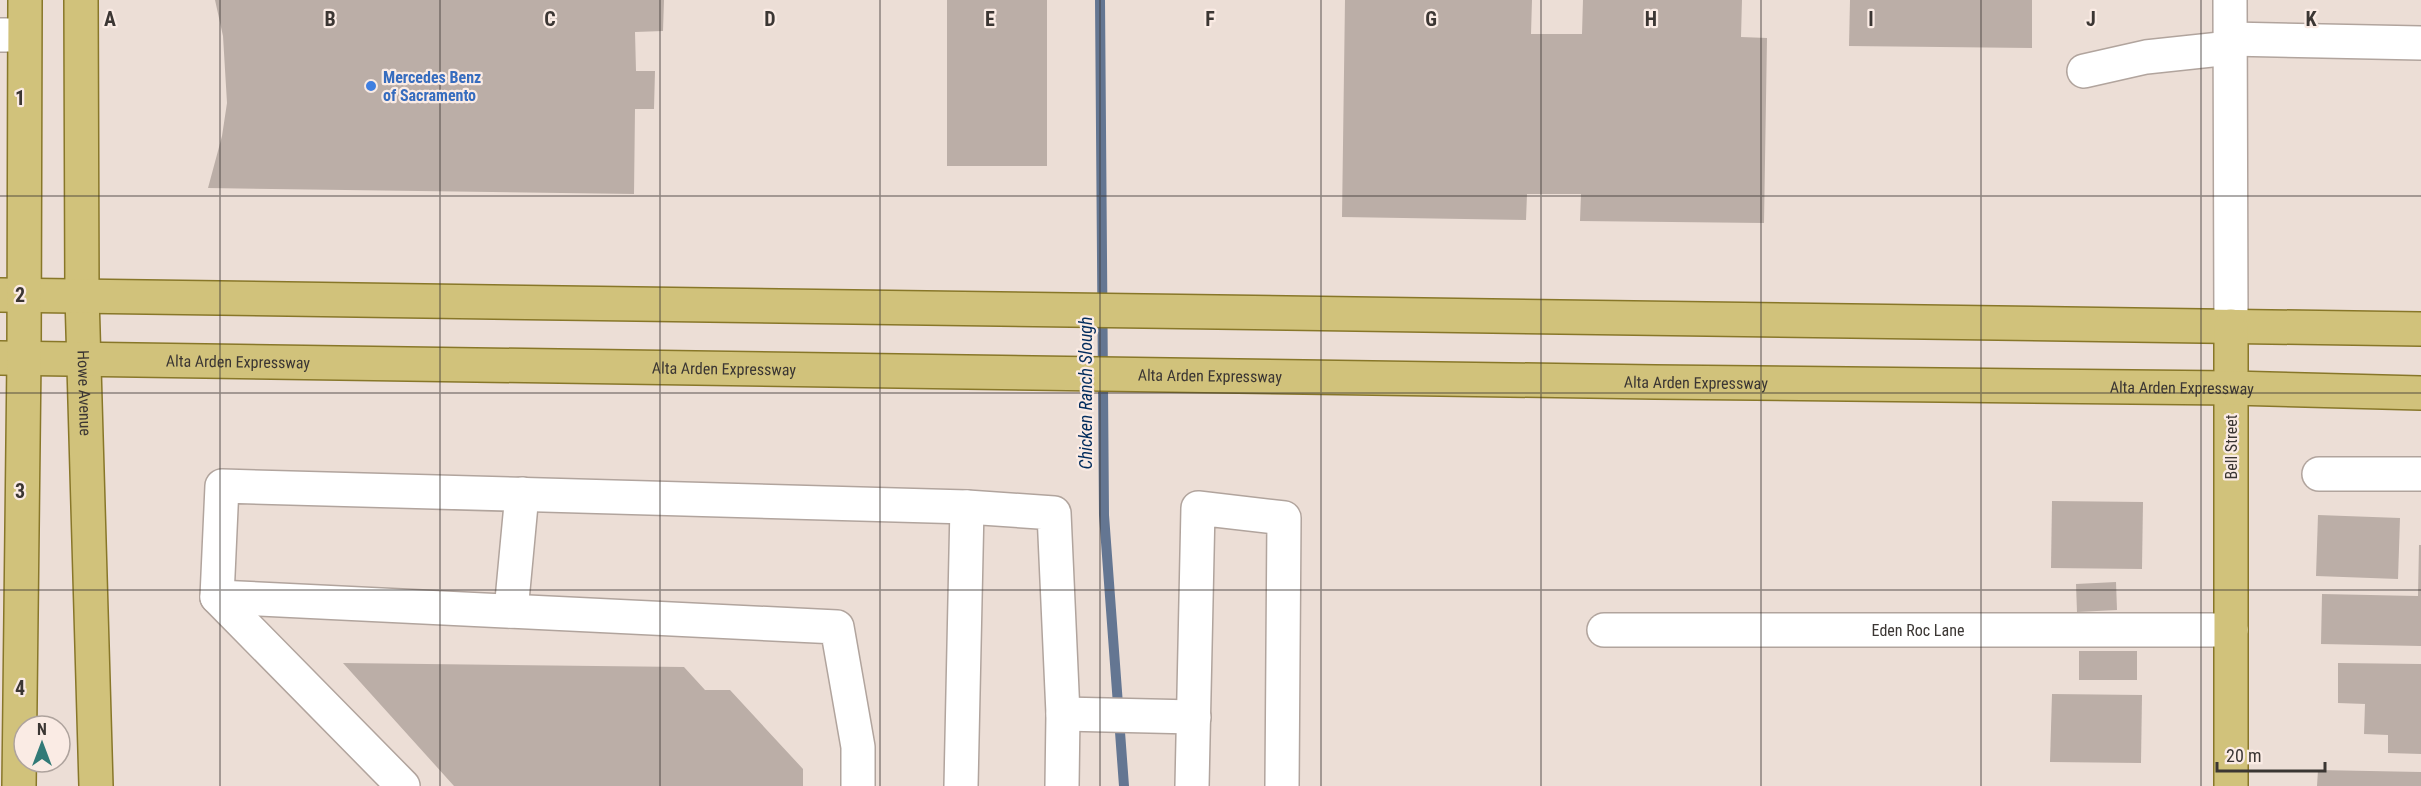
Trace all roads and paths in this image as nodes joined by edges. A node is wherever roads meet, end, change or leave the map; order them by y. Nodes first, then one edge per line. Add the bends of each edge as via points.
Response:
1 (25, 0) edge
2 (81, 0) edge
3 (2230, 0) edge
4 (12, 35) edge
5 (2230, 43) junction
6 (2421, 43) edge
7 (2084, 70) dead end
8 (11, 295) edge
9 (82, 296) junction
10 (2231, 326) junction
11 (2421, 329) edge
12 (12, 358) edge
13 (84, 360) junction
14 (2232, 388) junction
15 (2421, 393) edge
16 (2319, 474) dead end
17 (2421, 474) edge
18 (522, 494) junction
19 (967, 507) junction
20 (217, 597) junction
21 (511, 611) junction
22 (1604, 630) dead end
23 (2231, 630) junction
24 (1074, 714) junction
25 (1184, 716) junction
26 (10, 741) edge
27 (19, 786) edge
28 (96, 786) edge
29 (403, 786) edge
30 (858, 786) edge
31 (961, 786) edge
32 (1062, 786) edge
33 (1192, 786) edge
34 (1282, 786) edge
35 (2231, 786) edge

1 - 4 main road
2 - 9 main road, Howe Avenue
3 - 5 street, Bell Street
4 - 8 main road
5 - 6 street
5 - 7 street
5 - 10 street, Bell Street
8 - 9 main road
8 - 12 main road
9 - 10 main road
9 - 13 main road, Howe Avenue
10 - 11 main road
10 - 14 main road, Bell Street
12 - 13 main road, Alta Arden Expressway
12 - 26 main road
13 - 14 main road, Alta Arden Expressway
13 - 28 main road, Howe Avenue
14 - 15 main road, Alta Arden Expressway
14 - 23 main road, Bell Street
16 - 17 street
18 - 19 street
18 - 20 street via 222,486
18 - 21 street
19 - 24 street via 1054,513
19 - 31 street
20 - 21 street
20 - 29 street
21 - 30 street via 837,627 858,747
22 - 23 street, Eden Roc Lane
23 - 35 main road, Bell Street
24 - 25 street
24 - 32 street
25 - 33 street
25 - 34 street via 1198,508 1284,518
26 - 27 main road

